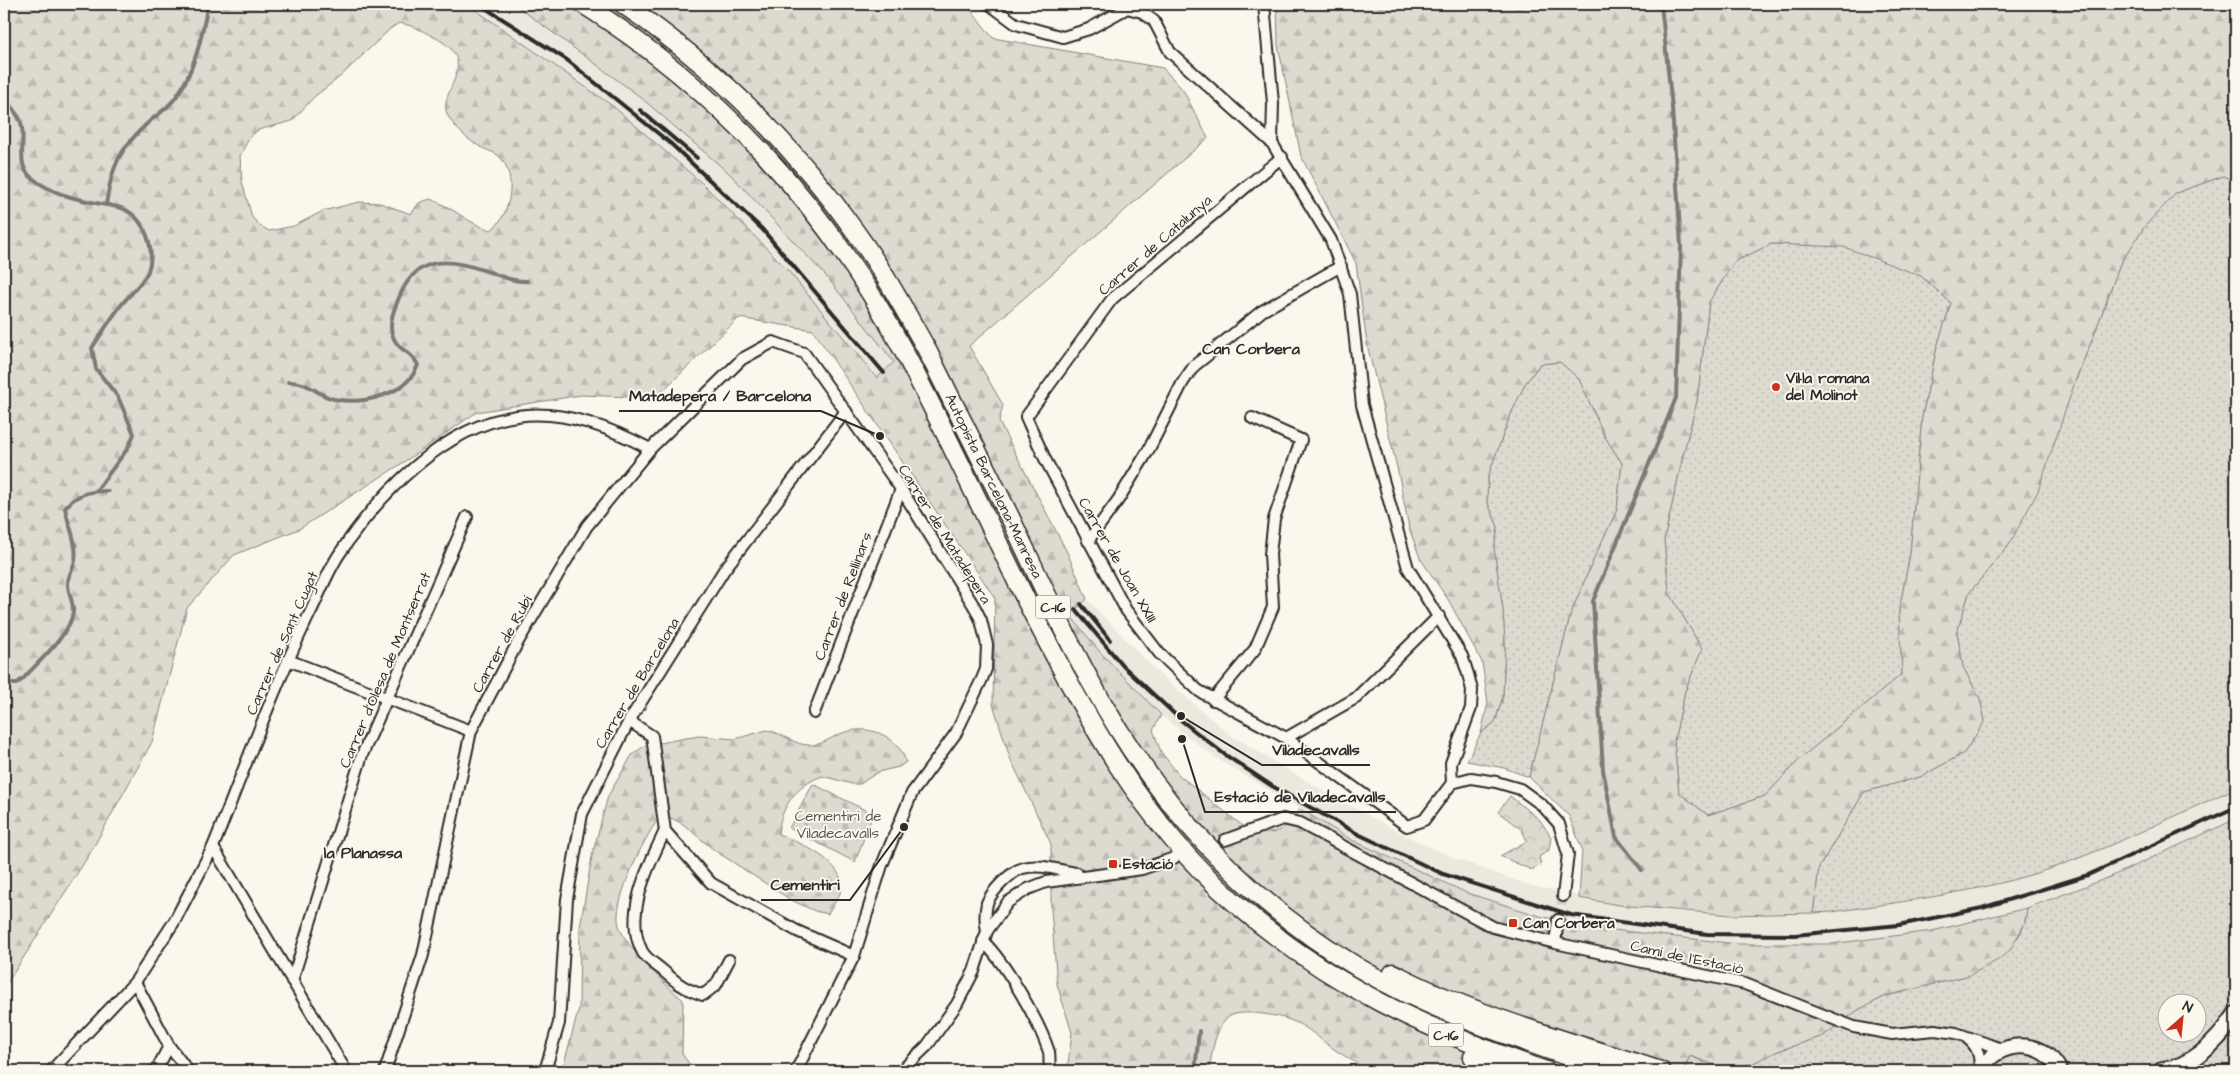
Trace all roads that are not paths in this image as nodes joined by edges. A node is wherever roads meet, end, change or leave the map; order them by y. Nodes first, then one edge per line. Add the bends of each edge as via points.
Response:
1 (584, 4) edge
2 (623, 4) edge
3 (989, 4) edge
4 (1264, 4) edge
5 (1272, 143) junction
6 (1282, 157) junction
7 (1341, 266) junction
8 (804, 353) joint
9 (846, 411) junction
10 (1026, 417) joint
11 (1252, 418) dead end
12 (650, 449) junction
13 (900, 489) junction
14 (468, 517) dead end
15 (1088, 541) junction
16 (1439, 616) junction
17 (288, 660) junction
18 (388, 699) junction
19 (1213, 700) junction
20 (814, 713) dead end
21 (628, 721) junction
22 (471, 732) junction
23 (1286, 738) junction
24 (1452, 784) junction
25 (1178, 811) junction
26 (665, 831) junction
27 (1225, 840) dead end
28 (213, 847) junction
29 (1174, 858) dead end
30 (1091, 875) junction
31 (1563, 896) tunnel mouth
32 (1558, 920) tunnel mouth
33 (985, 936) junction
34 (1555, 943) junction
35 (854, 956) junction
36 (729, 960) dead end
37 (292, 981) junction
38 (135, 982) junction
39 (1351, 988) junction
40 (2236, 1014) edge
41 (1956, 1033) junction
42 (168, 1046) junction
43 (2002, 1049) junction
44 (906, 1070) edge
45 (50, 1071) edge
46 (156, 1071) edge
47 (188, 1071) edge
48 (346, 1071) edge
49 (385, 1071) edge
50 (545, 1071) edge
51 (796, 1071) edge
52 (1050, 1071) edge
53 (1506, 1071) edge
54 (1546, 1071) edge
55 (1610, 1071) edge
56 (1661, 1071) edge
57 (1980, 1071) edge
58 (2060, 1071) edge
59 (2161, 1071) edge

1 - 39 highway, Autopista Barcelona-Manresa / C-16 via 649,49 704,94 761,150 818,217 865,284 902,348 1078,702 1114,761 1148,808 1232,900 1311,962
2 - 25 highway, Autopista Barcelona-Manresa / C-16 via 693,56 773,132 828,194 858,235 926,348 1097,692 1131,749
3 - 5 street via 1016,24 1063,37 1090,29 1126,8 1142,12 1154,21 1170,52
4 - 5 street via 1273,103
5 - 6 street
6 - 7 street via 1331,240
6 - 10 street, Carrer de Catalunya via 1112,299
7 - 15 street via 1262,311 1194,366 1148,451
7 - 16 street via 1350,294 1362,405 1399,539 1408,568
8 - 9 street, Carrer de Matadepera
8 - 12 street, Carrer de Rubí via 773,342 742,359
9 - 13 street, Carrer de Matadepera
9 - 21 street, Carrer de Barcelona via 724,570
10 - 15 street, Carrer de Joan XXIII
11 - 19 street via 1301,440 1274,520 1270,554 1274,607 1255,649
12 - 17 street, Carrer de Sant Cugat via 621,434 566,417 517,416 469,429 419,463 386,493 339,554
12 - 22 street, Carrer de Rubí via 587,526 519,640
13 - 20 street, Carrer de Rellinars
13 - 35 street, Carrer de Matadepera via 977,613 985,633 987,658 982,679 956,733 912,793 882,865
14 - 18 street, Carrer d'Olesa de Montserrat
15 - 19 street, Carrer de Joan XXIII via 1143,634 1199,691
16 - 23 street via 1356,698
16 - 24 street via 1462,656 1472,690 1471,708 1451,763
17 - 18 street
17 - 28 street, Carrer de Sant Cugat
18 - 22 street
18 - 37 street, Carrer d'Olesa de Montserrat via 362,755
19 - 23 street, Carrer de Joan XXIII
21 - 26 street via 652,736
21 - 50 street, Carrer de Barcelona via 582,814 567,899 559,1023
22 - 49 street, Carrer de Rubí via 423,955
23 - 24 street, Carrer de Joan XXIII via 1407,826 1424,820
24 - 31 street via 1471,778 1496,782 1520,789 1542,805 1559,824 1568,854
25 - 55 highway, Autopista Barcelona-Manresa / C-16 via 1203,842 1246,885 1287,919 1354,964 1393,987 1448,1012
25 - 56 highway via 1254,881 1307,922 1368,960 1454,1000
26 - 35 street via 711,883 796,931
26 - 36 street via 649,864 635,912 635,933 642,953 683,988 703,994 716,985
27 - 34 street, Camí de l'Estació via 1282,819 1300,824 1493,926
28 - 37 street
28 - 38 street, Carrer de Sant Cugat via 174,922
29 - 30 street via 1142,869
30 - 33 street via 1046,882 1028,889 1008,902
30 - 33 street via 1050,867 1022,868 1006,878 988,902
32 - 34 street
33 - 44 street via 974,971 957,1004
33 - 52 street via 1034,1019 1049,1053
34 - 41 street, Camí de l'Estació via 1745,984 1854,1027 1879,1033 1935,1030
35 - 51 street, Carrer de Matadepera
37 - 48 street
38 - 42 street
38 - 45 street, Carrer de Sant Cugat
39 - 53 highway via 1399,1020
39 - 54 highway, Autopista Barcelona-Manresa / C-16 via 1440,1032
40 - 59 main road via 2218,1040 2203,1052
41 - 43 street, Camí de l'Estació
41 - 57 street via 1969,1039 1976,1047
42 - 46 street
42 - 47 street
43 - 57 street via 1989,1058
43 - 58 street via 2019,1046 2036,1049 2051,1058

